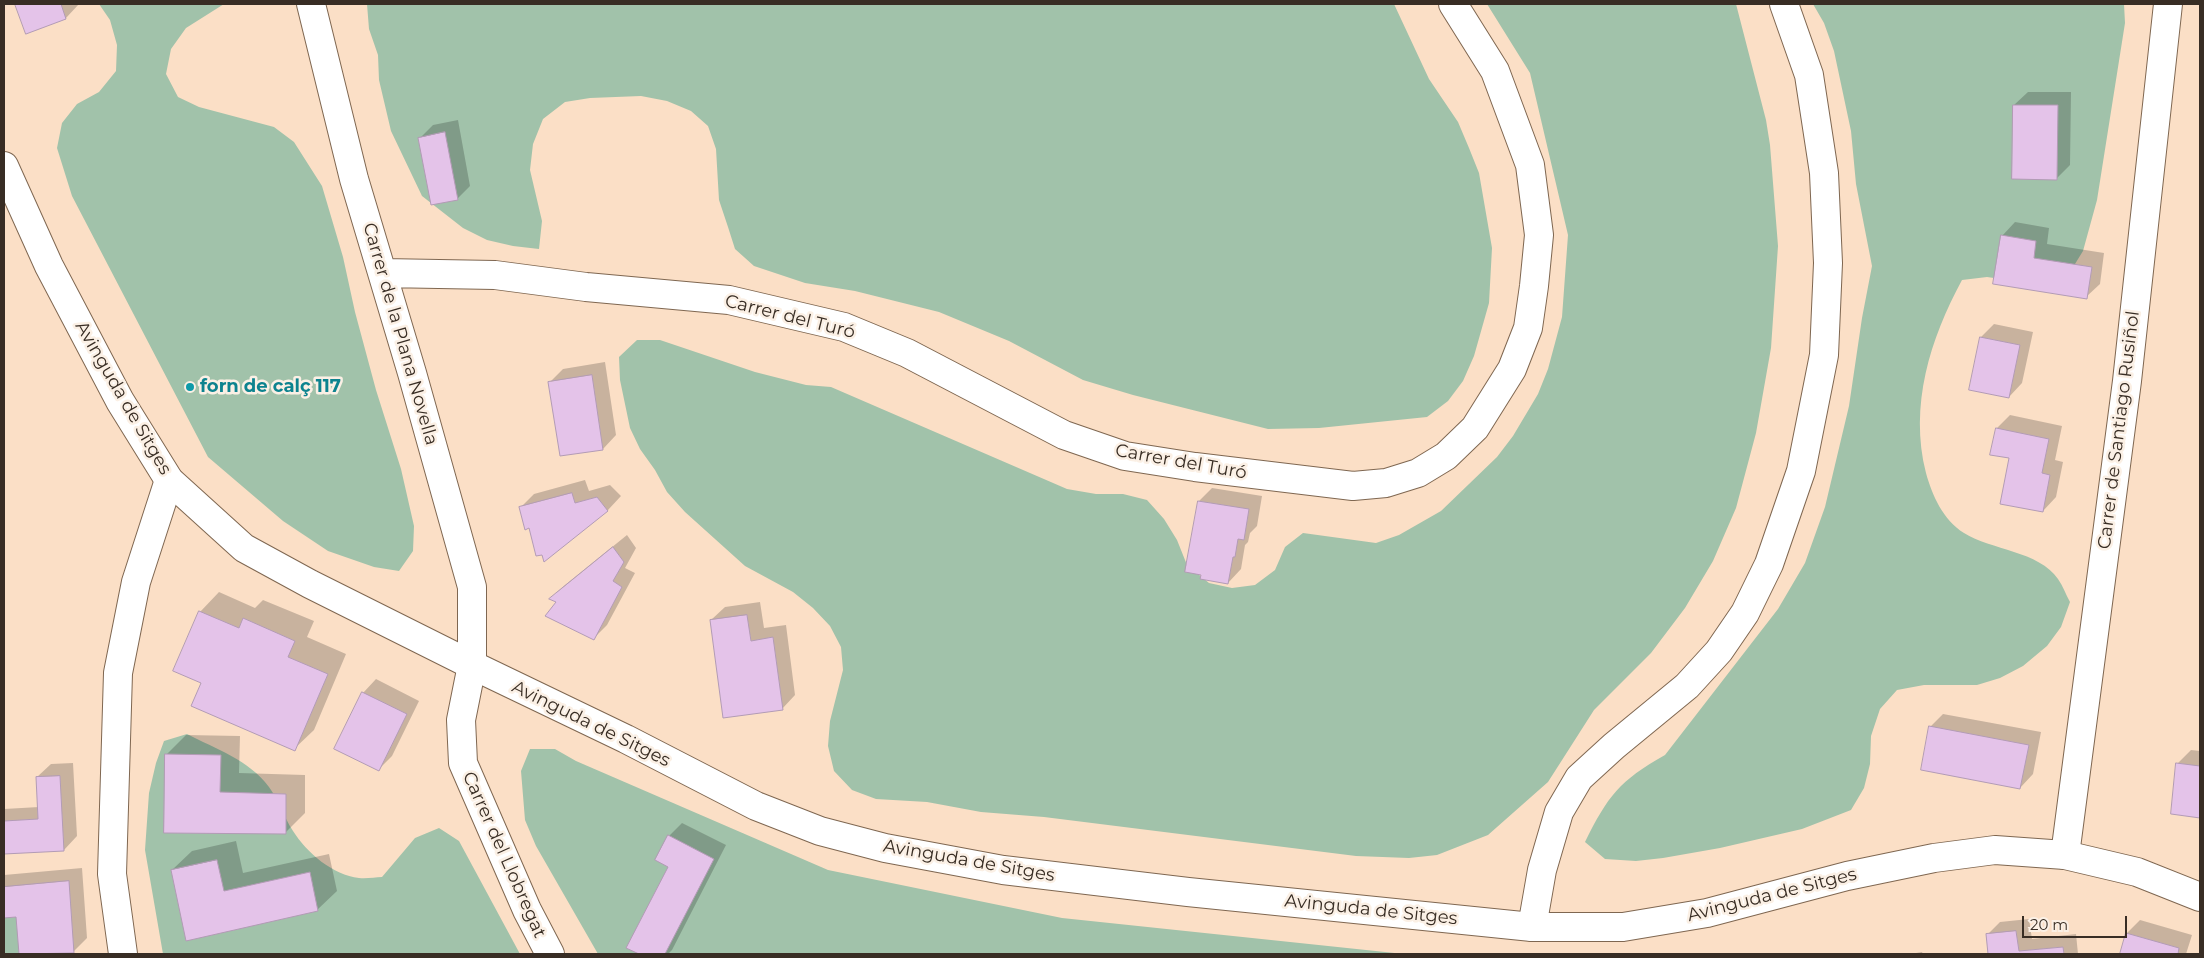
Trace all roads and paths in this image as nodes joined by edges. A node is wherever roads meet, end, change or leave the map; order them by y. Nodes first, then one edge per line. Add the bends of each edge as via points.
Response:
1 (311, 4) edge
2 (1453, 4) edge
3 (1784, 4) edge
4 (2168, 4) edge
5 (4, 166) edge
6 (383, 273) junction
7 (169, 480) junction
8 (472, 665) junction
9 (2065, 855) junction
10 (2200, 897) edge
11 (1532, 927) junction
12 (124, 954) edge
13 (550, 954) edge

1 - 6 street, Carrer de la Plana Novella via 354,179
2 - 6 street, Carrer del Turó via 1495,71 1530,165 1539,235 1534,286 1528,328 1512,369 1475,428 1446,456 1418,473 1386,483 1353,486 1125,456 1064,435 907,353 844,327 729,300 495,275
3 - 11 street via 1809,75 1824,173 1828,263 1824,355 1801,471 1769,564 1745,613 1719,651 1686,686 1579,778 1559,812 1542,870
4 - 9 street, Carrer de Santiago Rusiñol via 2127,381
5 - 7 street, Avinguda de Sitges via 48,266 120,401
6 - 8 street, Carrer de la Plana Novella via 472,587
7 - 8 street, Avinguda de Sitges via 244,548
7 - 12 street via 136,582 118,673 112,874
8 - 11 street, Avinguda de Sitges via 756,806 820,831 885,848 1002,870
8 - 13 street, Carrer del Llobregat via 461,720 463,764 527,910
9 - 10 street, Avinguda de Sitges via 2137,872
9 - 11 street, Avinguda de Sitges via 1995,850 1934,858 1847,876 1707,913 1624,927

